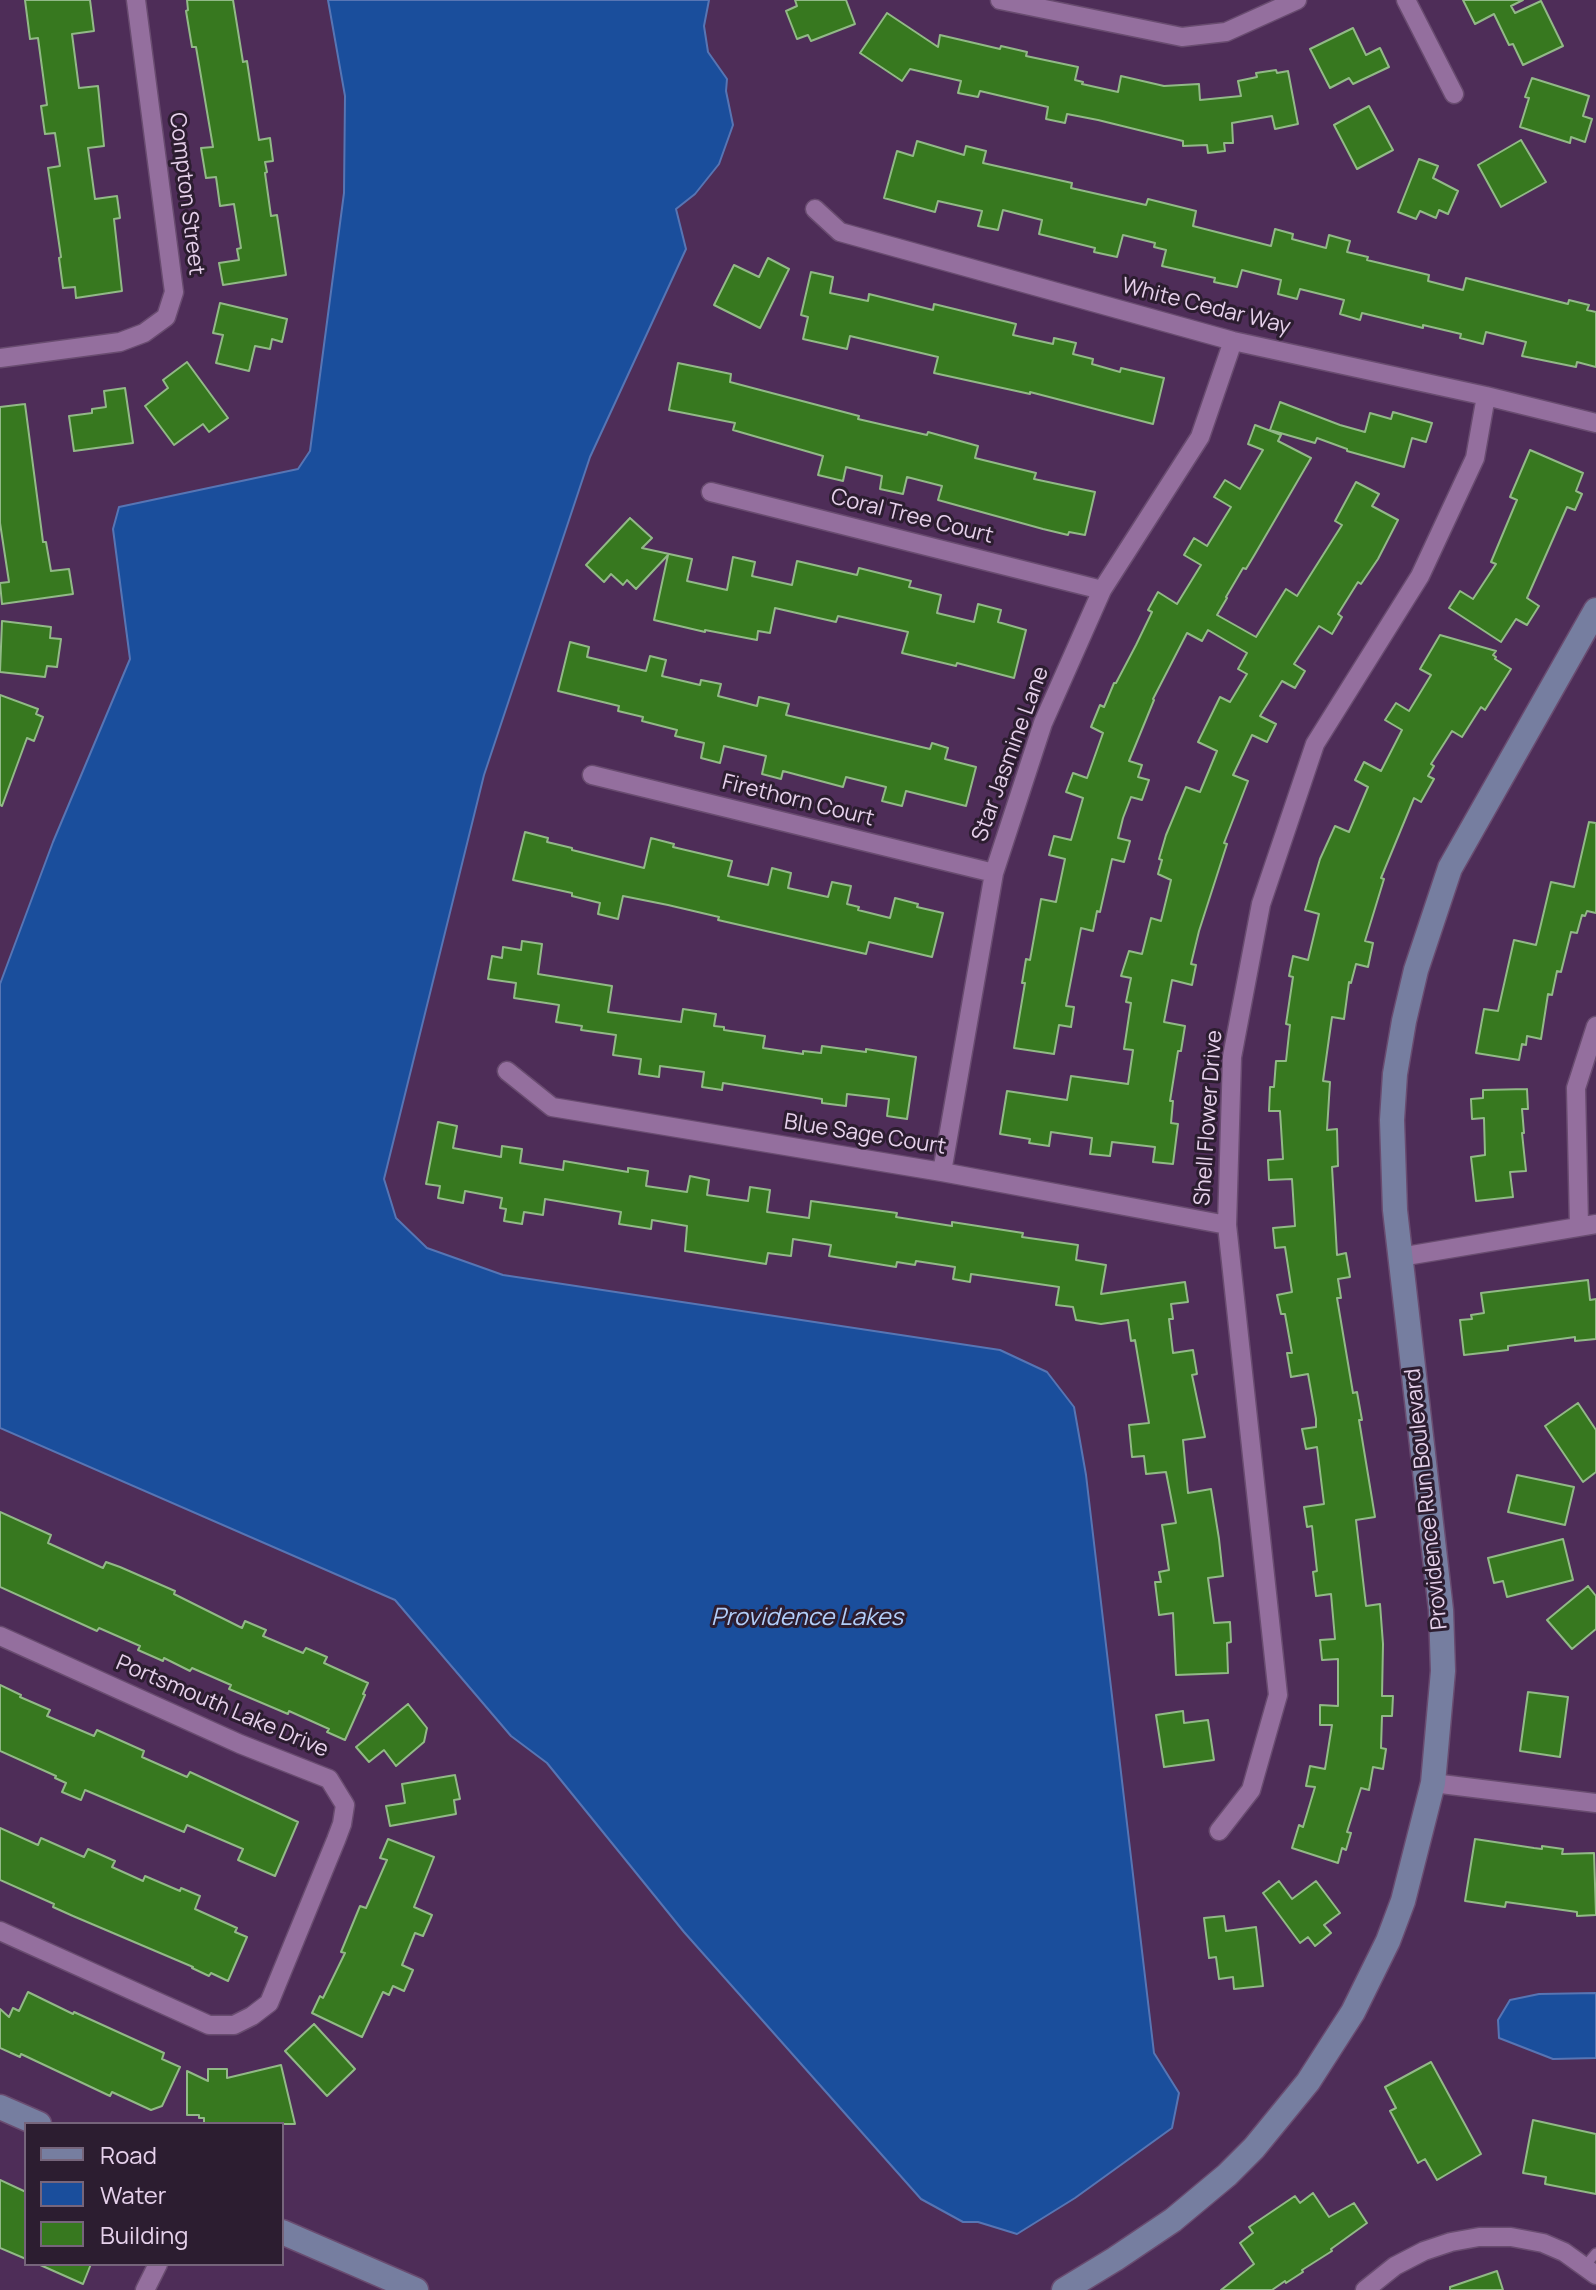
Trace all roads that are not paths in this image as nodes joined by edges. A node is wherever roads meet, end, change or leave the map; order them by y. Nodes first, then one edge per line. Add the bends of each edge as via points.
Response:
1 (136, 0) edge
2 (1000, 0) edge
3 (1297, 0) edge
4 (1406, 0) edge
5 (1454, 94) dead end
6 (815, 209) dead end
7 (1233, 341) junction
8 (0, 358) edge
9 (1486, 396) junction
10 (1596, 423) edge
11 (711, 492) dead end
12 (1102, 590) junction
13 (1596, 610) edge
14 (592, 775) dead end
15 (994, 873) junction
16 (1596, 1026) edge
17 (507, 1071) dead end
18 (942, 1172) junction
19 (1588, 1224) edge
20 (1227, 1225) junction
21 (1400, 1257) junction
22 (0, 1636) edge
23 (1433, 1783) junction
24 (1596, 1803) edge
25 (1219, 1831) dead end
26 (0, 1931) edge
27 (0, 2107) edge
28 (34, 2122) edge
29 (284, 2233) edge
30 (1592, 2265) edge
31 (157, 2266) edge
32 (145, 2290) edge
33 (416, 2290) edge
34 (1064, 2290) edge
35 (1365, 2290) edge

1 - 8 street, Compton Street via 174,292 166,317 120,342
2 - 3 street via 1182,37 1226,32
4 - 5 street
6 - 7 street, White Cedar Way via 840,232
7 - 9 street, White Cedar Way
7 - 12 street, Star Jasmine Lane via 1200,437
9 - 10 street, White Cedar Way
9 - 20 street, Shell Flower Drive via 1475,458 1420,576 1315,744 1261,904 1232,1057
11 - 12 street, Coral Tree Court
12 - 15 street, Star Jasmine Lane via 1043,723
13 - 21 street, Providence Run Boulevard via 1450,868 1432,919 1395,1074 1393,1165
14 - 15 street, Firethorn Court
15 - 18 street, Star Jasmine Lane
16 - 19 street via 1576,1088
17 - 18 street, Blue Sage Court via 552,1107
18 - 20 street, Blue Sage Court
19 - 21 street
20 - 25 street, Shell Flower Drive via 1278,1695 1251,1790
21 - 23 street, Providence Run Boulevard via 1441,1610 1443,1671
22 - 26 street, Portsmouth Lake Drive via 329,1779 345,1805 336,1840 269,2003 234,2025 209,2025
23 - 24 street
23 - 34 street, Providence Run Boulevard via 1388,1941 1353,2012 1308,2082 1254,2148 1201,2198
27 - 28 street
29 - 33 street
30 - 35 street via 1543,2243 1479,2237 1424,2251
31 - 32 street

